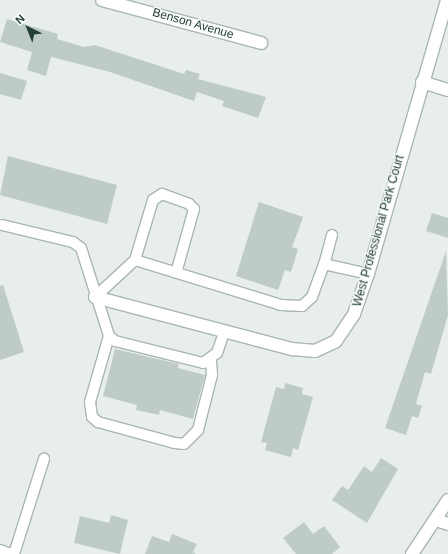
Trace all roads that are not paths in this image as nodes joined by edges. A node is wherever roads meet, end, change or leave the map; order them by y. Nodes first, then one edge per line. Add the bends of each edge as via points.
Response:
1 (102, 0) edge
2 (447, 0) edge
3 (261, 43) dead end
4 (422, 82) junction
5 (448, 90) edge
6 (2, 225) dead end
7 (332, 235) dead end
8 (134, 260) junction
9 (324, 264) junction
10 (176, 273) junction
11 (368, 274) junction
12 (95, 297) junction
13 (224, 333) junction
14 (109, 336) junction
15 (211, 361) junction
16 (44, 459) dead end
17 (448, 500) edge
18 (443, 522) edge
19 (0, 550) edge
20 (12, 554) edge
21 (412, 554) edge

1 - 3 street, Benson Avenue
2 - 4 street, West Professional Park Court
4 - 5 street
4 - 11 street, West Professional Park Court
6 - 12 lane via 73,242 81,248 88,264
7 - 9 lane
8 - 10 lane
8 - 10 lane via 153,200 162,194 189,204 194,209
8 - 12 lane
9 - 10 lane via 312,297 302,306 281,305
9 - 11 lane
11 - 13 street, West Professional Park Court via 347,330 323,349 292,349
12 - 13 street, West Professional Park Court
12 - 14 lane
13 - 15 lane
14 - 15 lane via 203,363
14 - 15 lane via 90,402 92,417 98,422 175,443 184,444 198,430 212,375
16 - 20 lane
17 - 18 street
18 - 21 street
19 - 20 lane

